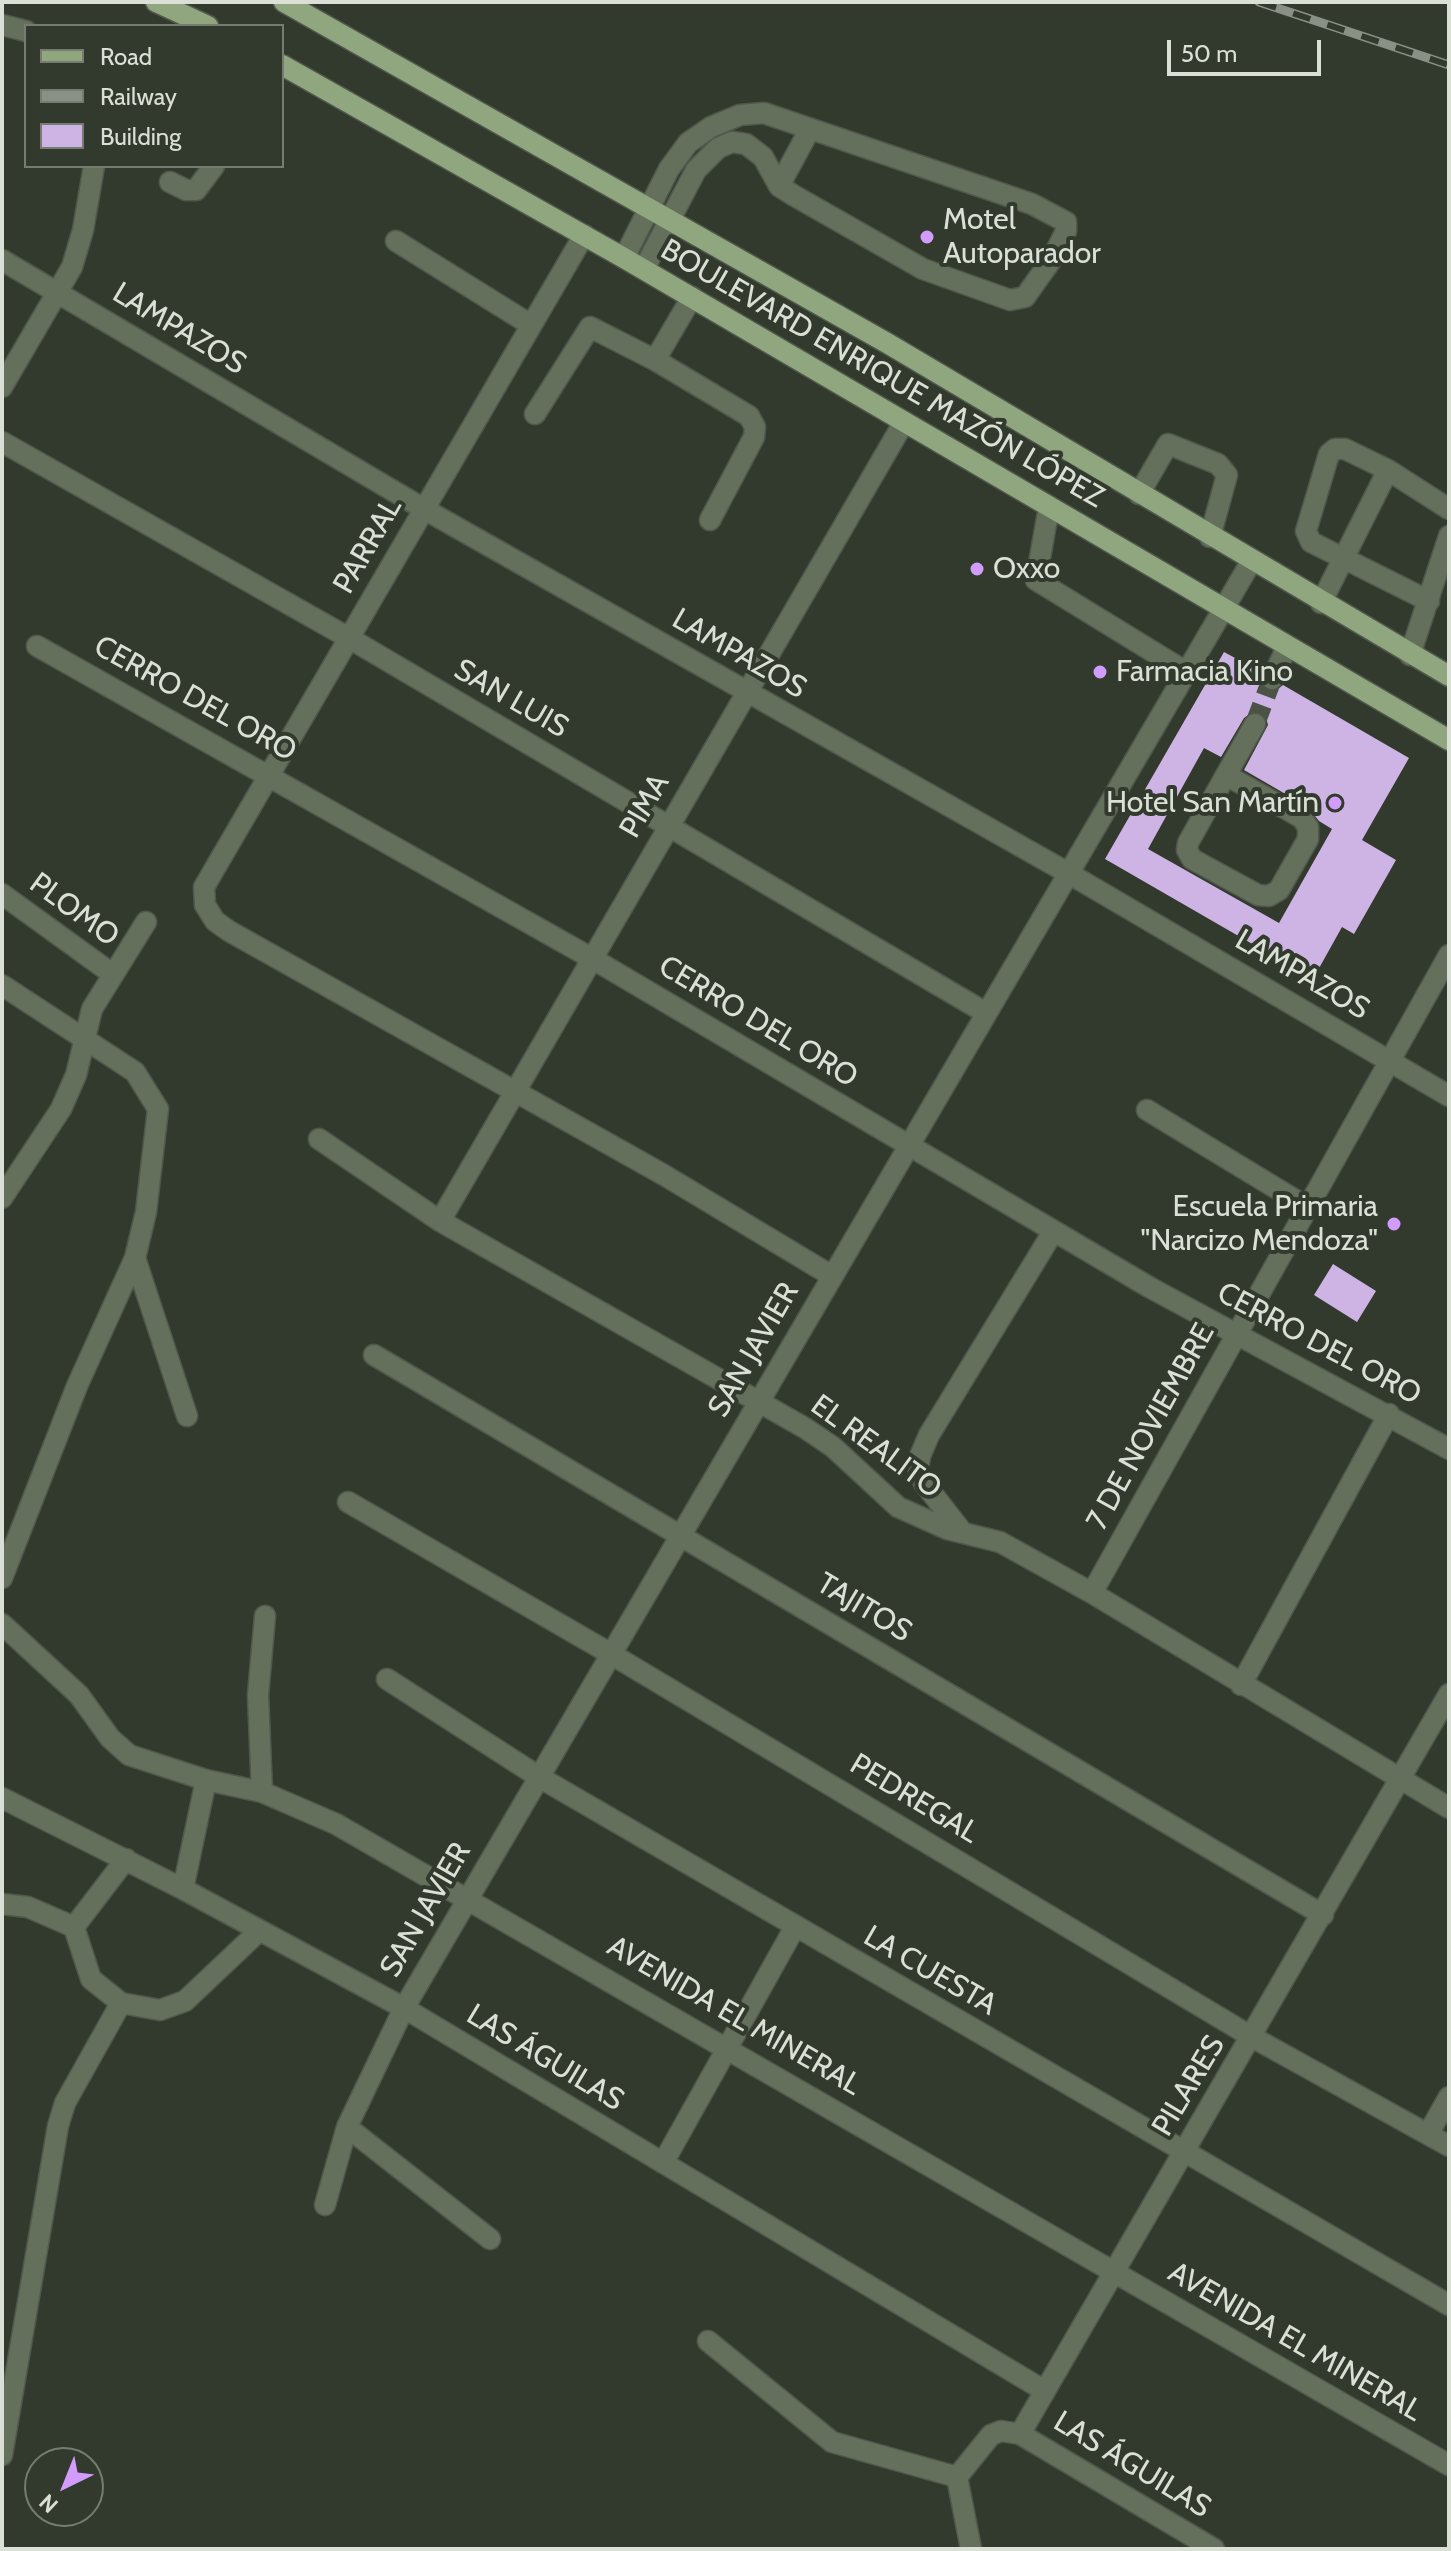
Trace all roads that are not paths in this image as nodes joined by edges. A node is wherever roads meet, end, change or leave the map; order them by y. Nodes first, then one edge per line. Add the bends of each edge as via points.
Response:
1 (156, 2) edge
2 (284, 2) edge
3 (204, 24) edge
4 (2, 25) edge
5 (24, 30) edge
6 (284, 66) edge
7 (810, 129) junction
8 (94, 168) edge
9 (212, 168) edge
10 (170, 182) dead end
11 (779, 186) junction
12 (651, 209) junction
13 (672, 219) junction
14 (584, 235) junction
15 (396, 241) dead end
16 (624, 258) junction
17 (2, 260) edge
18 (644, 269) junction
19 (58, 292) junction
20 (692, 297) junction
21 (531, 325) junction
22 (655, 360) junction
23 (2, 387) edge
24 (535, 414) dead end
25 (904, 422) junction
26 (2, 442) edge
27 (1388, 470) junction
28 (1139, 494) junction
29 (1049, 507) junction
30 (424, 509) junction
31 (1449, 509) edge
32 (710, 520) dead end
33 (1449, 536) edge
34 (1210, 537) junction
35 (1345, 560) junction
36 (1251, 562) junction
37 (1429, 601) junction
38 (1321, 603) junction
39 (1223, 609) junction
40 (349, 638) junction
41 (37, 646) dead end
42 (1287, 647) junction
43 (1410, 655) junction
44 (1186, 672) junction
45 (1449, 676) edge
46 (1272, 679) tunnel mouth
47 (746, 693) junction
48 (1255, 724) tunnel mouth
49 (1449, 740) edge
50 (269, 775) junction
51 (1226, 775) junction
52 (668, 826) junction
53 (1068, 873) junction
54 (2, 894) edge
55 (146, 922) dead end
56 (1449, 955) edge
57 (593, 959) junction
58 (111, 973) junction
59 (2, 985) edge
60 (986, 1013) junction
61 (85, 1036) junction
62 (1389, 1060) junction
63 (514, 1092) junction
64 (1449, 1096) edge
65 (1147, 1110) dead end
66 (319, 1139) dead end
67 (908, 1147) junction
68 (2, 1157) edge
69 (20, 1168) junction
70 (2, 1198) edge
71 (1307, 1207) junction
72 (440, 1221) junction
73 (1053, 1232) junction
74 (135, 1258) junction
75 (832, 1276) junction
76 (1238, 1336) junction
77 (374, 1355) dead end
78 (757, 1404) junction
79 (1389, 1414) junction
80 (187, 1416) dead end
81 (1449, 1449) edge
82 (348, 1502) dead end
83 (963, 1533) junction
84 (681, 1534) junction
85 (2, 1578) edge
86 (1092, 1593) junction
87 (265, 1616) dead end
88 (2, 1624) edge
89 (611, 1654) junction
90 (387, 1679) dead end
91 (1241, 1685) junction
92 (1449, 1694) edge
93 (539, 1777) junction
94 (1399, 1779) junction
95 (206, 1780) junction
96 (262, 1792) junction
97 (2, 1798) edge
98 (1449, 1808) edge
99 (126, 1859) junction
100 (183, 1889) junction
101 (469, 1897) junction
102 (2, 1904) edge
103 (1323, 1915) junction
104 (74, 1927) junction
105 (795, 1927) junction
106 (258, 1932) junction
107 (121, 2003) junction
108 (404, 2008) junction
109 (1252, 2037) junction
110 (727, 2046) junction
111 (1449, 2097) edge
112 (347, 2127) junction
113 (1428, 2134) junction
114 (1449, 2146) edge
115 (1184, 2153) junction
116 (663, 2163) junction
117 (325, 2205) dead end
118 (490, 2239) dead end
119 (1115, 2273) junction
120 (1449, 2305) edge
121 (11, 2340) edge
122 (708, 2341) dead end
123 (1045, 2391) junction
124 (1020, 2434) junction
125 (2, 2455) edge
126 (1449, 2465) edge
127 (957, 2477) junction
128 (971, 2549) edge
129 (1214, 2549) edge

1 - 3 main road
2 - 12 main road, BOULEVARD ENRIQUE MAZÓN LÓPEZ
4 - 5 street
6 - 14 main road, BOULEVARD ENRIQUE MAZÓN LÓPEZ
7 - 11 street
7 - 11 street via 1032,204 1066,222 1066,231 1025,297 1010,300 923,269
7 - 12 street via 764,113 740,115 711,127 688,143
8 - 19 street via 78,250
9 - 10 street via 196,190
11 - 13 street via 763,157 746,144 732,142 696,170
12 - 13 main road, BOULEVARD ENRIQUE MAZÓN LÓPEZ
12 - 16 street
13 - 18 street
13 - 28 main road, BOULEVARD ENRIQUE MAZÓN LÓPEZ
14 - 16 main road, BOULEVARD ENRIQUE MAZÓN LÓPEZ
14 - 21 street, PARRAL
15 - 21 street
16 - 18 main road, BOULEVARD ENRIQUE MAZÓN LÓPEZ
17 - 19 street, LAMPAZOS
18 - 20 main road, BOULEVARD ENRIQUE MAZÓN LÓPEZ
19 - 23 street
19 - 30 street, LAMPAZOS
20 - 22 street
20 - 25 main road, BOULEVARD ENRIQUE MAZÓN LÓPEZ
21 - 30 street, PARRAL
22 - 24 street via 590,327
22 - 32 street via 749,416 755,427
25 - 29 main road, BOULEVARD ENRIQUE MAZÓN LÓPEZ
25 - 47 street, PIMA
26 - 40 street, SAN LUIS
27 - 31 street
27 - 35 street
27 - 35 street via 1345,449 1329,454 1306,531 1311,542
28 - 34 main road, BOULEVARD ENRIQUE MAZÓN LÓPEZ
28 - 34 street via 1168,444 1218,464 1227,475
29 - 39 main road, BOULEVARD ENRIQUE MAZÓN LÓPEZ
29 - 44 street via 1036,580
30 - 40 street, PARRAL
30 - 47 street, LAMPAZOS
33 - 37 street
34 - 36 main road, BOULEVARD ENRIQUE MAZÓN LÓPEZ
35 - 37 street
35 - 38 street
36 - 38 main road, BOULEVARD ENRIQUE MAZÓN LÓPEZ
36 - 39 street, SAN JAVIER
37 - 43 street
38 - 43 main road, BOULEVARD ENRIQUE MAZÓN LÓPEZ
39 - 42 main road, BOULEVARD ENRIQUE MAZÓN LÓPEZ
39 - 44 street, SAN JAVIER
40 - 50 street, PARRAL
40 - 52 street, SAN LUIS
41 - 50 street, CERRO DEL ORO
42 - 46 street
42 - 49 main road, BOULEVARD ENRIQUE MAZÓN LÓPEZ
43 - 45 main road, BOULEVARD ENRIQUE MAZÓN LÓPEZ
44 - 53 street, SAN JAVIER
47 - 52 street, PIMA
47 - 53 street, LAMPAZOS
48 - 51 street
50 - 57 street, CERRO DEL ORO
50 - 63 street, PARRAL via 204,887 205,905 215,921
51 - 51 street via 1302,818 1308,827 1308,839 1279,890 1269,896 1192,859 1187,850
52 - 57 street, PIMA
52 - 60 street, SAN LUIS
53 - 60 street, SAN JAVIER
53 - 62 street, LAMPAZOS
54 - 58 street, PLOMO
55 - 58 street
56 - 62 street, 7 DE NOVIEMBRE
57 - 63 street, PIMA
57 - 67 street, CERRO DEL ORO
58 - 61 street
59 - 61 street
60 - 67 street, SAN JAVIER
61 - 69 street via 61,1109
61 - 74 street via 135,1072 158,1109
62 - 64 street, LAMPAZOS
62 - 71 street, 7 DE NOVIEMBRE
63 - 72 street, PIMA
63 - 75 street
65 - 71 street
66 - 72 street, EL REALITO
67 - 73 street, CERRO DEL ORO
67 - 75 street, SAN JAVIER
68 - 69 street
69 - 70 street
71 - 76 street, 7 DE NOVIEMBRE
72 - 78 street, EL REALITO
73 - 76 street, CERRO DEL ORO
73 - 83 street via 920,1456 918,1470 924,1483
74 - 80 street
74 - 85 street via 77,1386
75 - 78 street, SAN JAVIER
76 - 79 street, CERRO DEL ORO
76 - 86 street, 7 DE NOVIEMBRE
77 - 84 street, TAJITOS
78 - 83 street, EL REALITO via 833,1447 898,1507
78 - 84 street, SAN JAVIER
79 - 81 street, CERRO DEL ORO
79 - 91 street
82 - 89 street, PEDREGAL
83 - 86 street, EL REALITO via 1000,1542
84 - 89 street, SAN JAVIER
84 - 103 street, TAJITOS
86 - 91 street, EL REALITO
87 - 96 street via 258,1695
88 - 95 street, AVENIDA EL MINERAL via 79,1695 129,1755
89 - 93 street, SAN JAVIER
89 - 109 street, PEDREGAL
90 - 93 street, LA CUESTA
91 - 94 street, EL REALITO
92 - 94 street, PILARES
93 - 101 street, SAN JAVIER
93 - 105 street, LA CUESTA
94 - 98 street, EL REALITO
94 - 103 street, PILARES
95 - 96 street, AVENIDA EL MINERAL
95 - 100 street
96 - 101 street, AVENIDA EL MINERAL via 336,1824
97 - 99 street, LAS ÁGUILAS
99 - 100 street, LAS ÁGUILAS
99 - 104 street
100 - 106 street, LAS ÁGUILAS
101 - 108 street, SAN JAVIER
101 - 110 street, AVENIDA EL MINERAL
102 - 104 street via 28,1907
103 - 109 street, PILARES
104 - 107 street via 91,1979
105 - 110 street
105 - 115 street, LA CUESTA
106 - 107 street via 185,2001 160,2010
106 - 108 street, LAS ÁGUILAS
107 - 121 street via 65,2103
108 - 112 street, SAN JAVIER
108 - 116 street, LAS ÁGUILAS
109 - 113 street, PEDREGAL
109 - 115 street, PILARES
110 - 116 street
110 - 119 street, AVENIDA EL MINERAL
111 - 113 street
112 - 117 street, SAN JAVIER
112 - 118 street
113 - 114 street, PEDREGAL
115 - 119 street, PILARES
115 - 120 street, LA CUESTA
116 - 123 street, LAS ÁGUILAS
119 - 123 street, PILARES
119 - 126 street, AVENIDA EL MINERAL
121 - 125 street
122 - 127 street via 832,2442
123 - 124 street, PILARES
124 - 127 street via 991,2435
124 - 129 street, LAS ÁGUILAS
127 - 128 street

